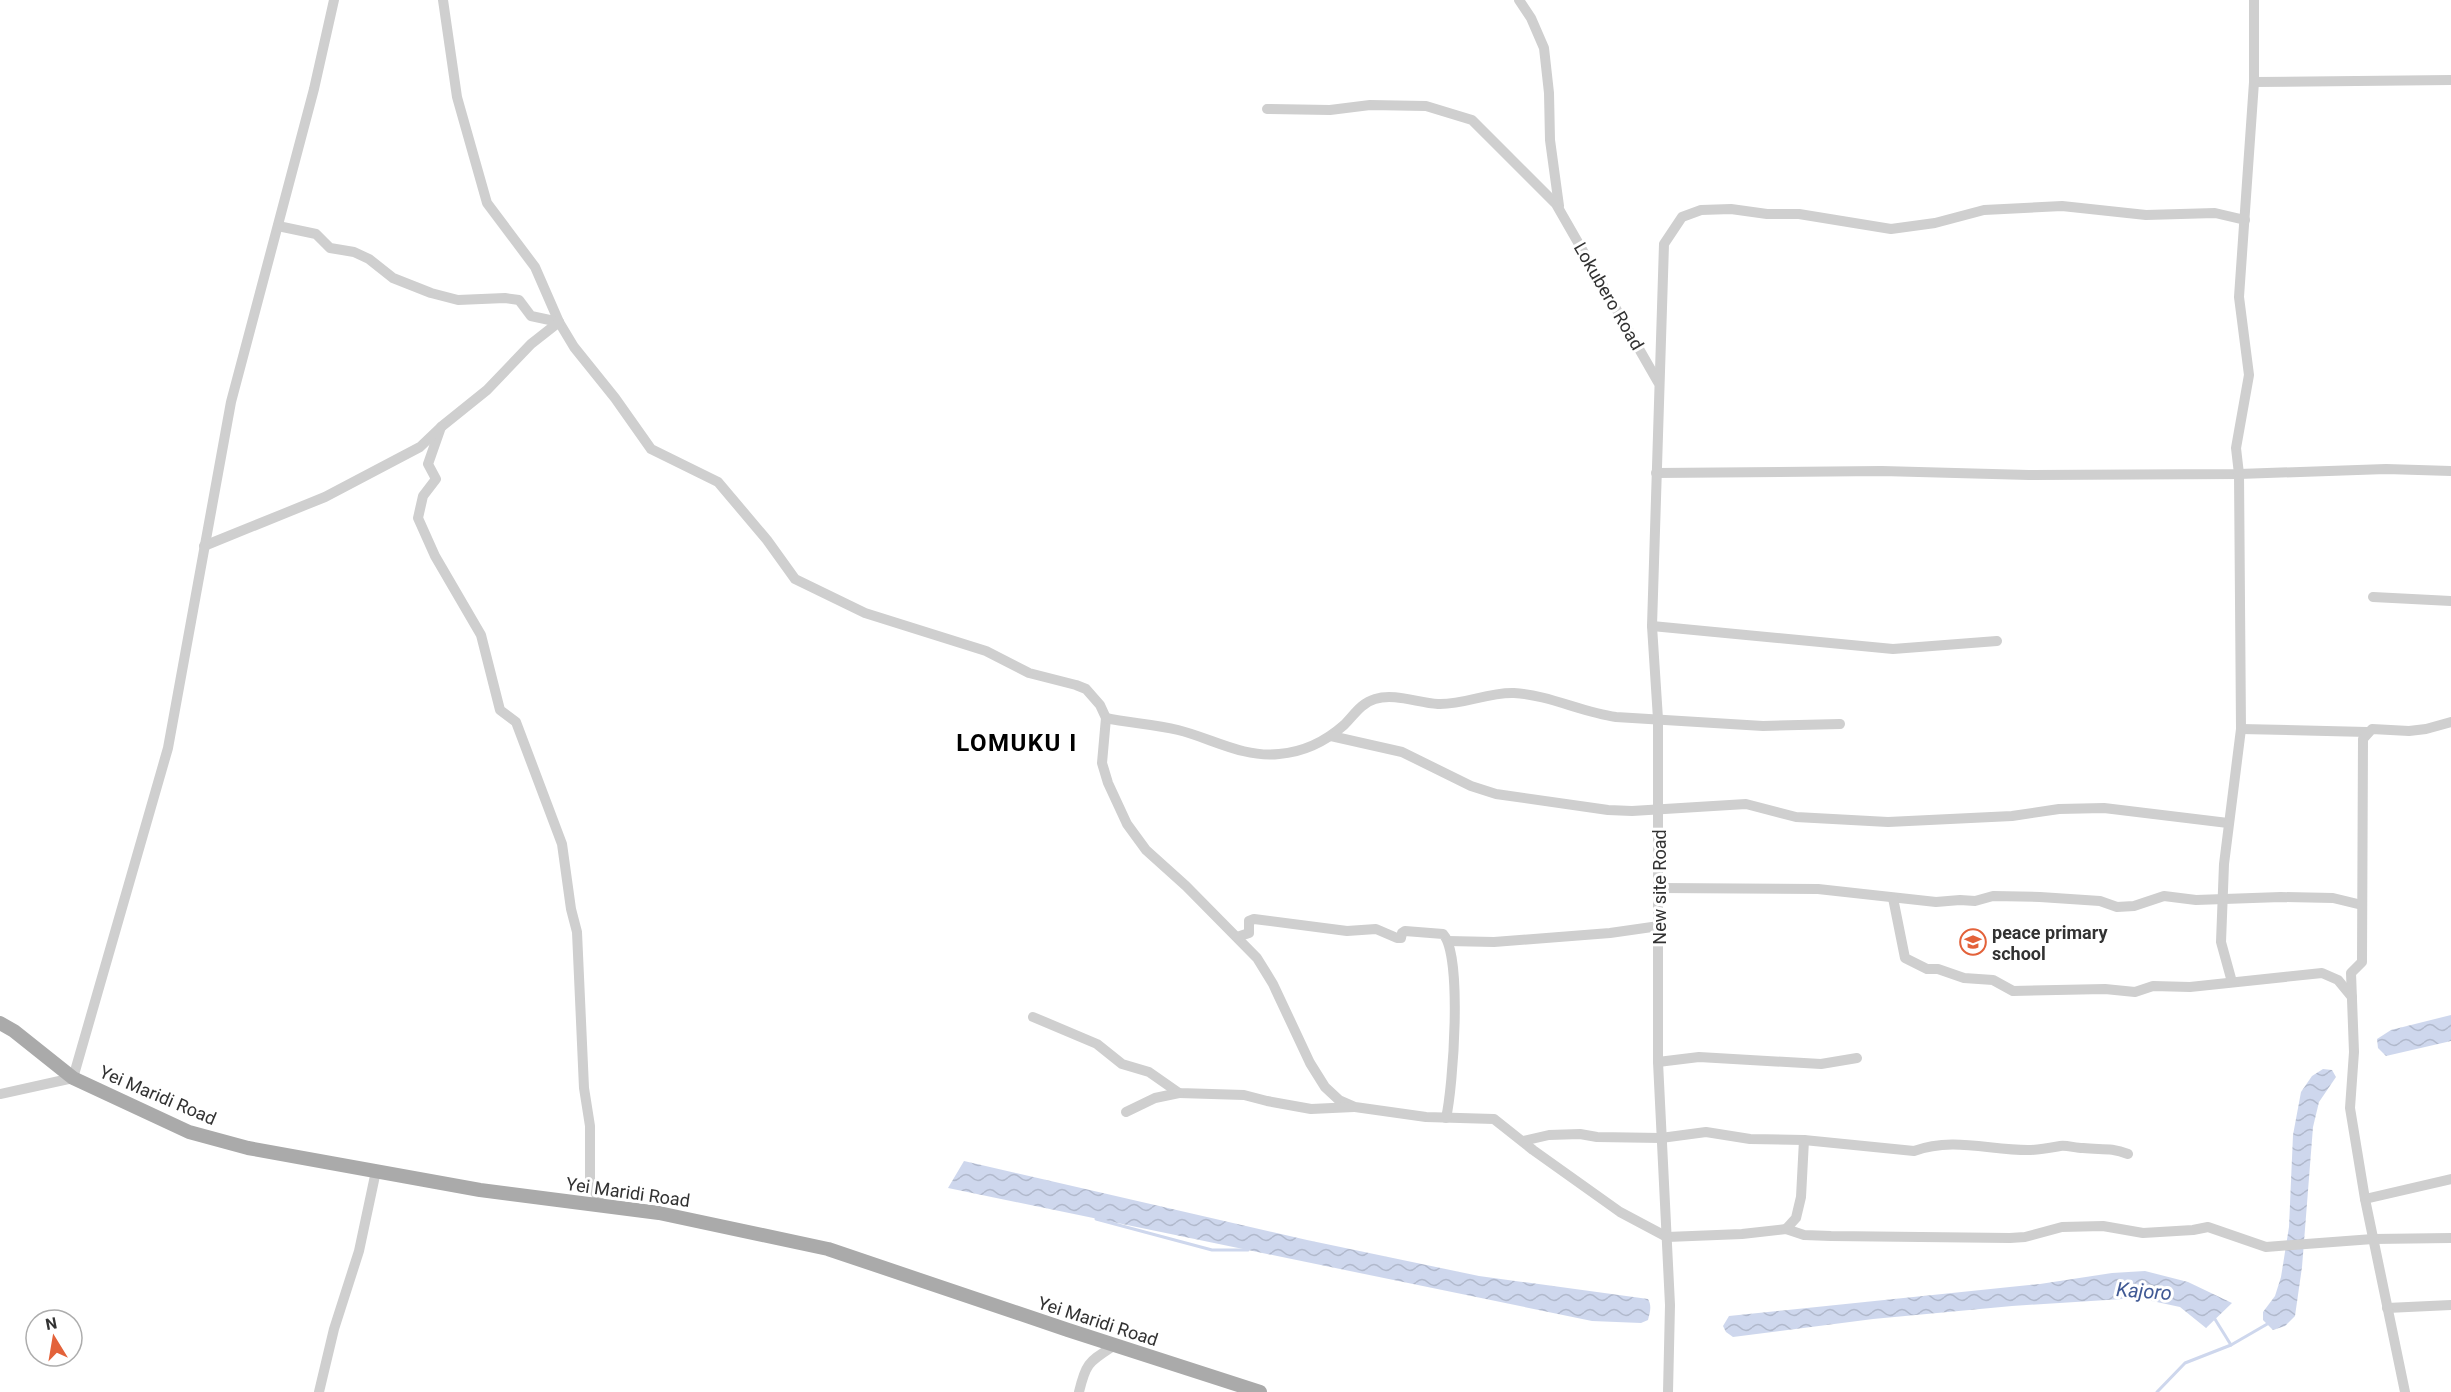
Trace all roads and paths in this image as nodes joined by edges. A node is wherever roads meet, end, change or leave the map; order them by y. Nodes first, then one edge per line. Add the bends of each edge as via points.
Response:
1 (334, 0) edge
2 (443, 0) edge
3 (1519, 0) edge
4 (2254, 0) edge
5 (2451, 80) edge
6 (2254, 82) junction
7 (1267, 109) dead end
8 (1559, 209) junction
9 (2245, 220) junction
10 (278, 226) junction
11 (560, 322) junction
12 (1658, 382) junction
13 (441, 427) junction
14 (2451, 471) edge
15 (1656, 473) junction
16 (2239, 474) junction
17 (204, 546) junction
18 (2373, 597) dead end
19 (2451, 601) edge
20 (1652, 626) junction
21 (1997, 641) dead end
22 (1106, 718) junction
23 (1658, 719) junction
24 (2451, 722) edge
25 (1840, 724) dead end
26 (2241, 729) junction
27 (2367, 732) junction
28 (1331, 736) junction
29 (1659, 810) junction
30 (2228, 823) junction
31 (1659, 888) junction
32 (1893, 898) junction
33 (2224, 899) junction
34 (2362, 905) junction
35 (1659, 926) junction
36 (1237, 937) junction
37 (1448, 941) junction
38 (2232, 982) junction
39 (2352, 997) junction
40 (1033, 1017) dead end
41 (0, 1023) edge
42 (1857, 1058) dead end
43 (1658, 1062) junction
44 (73, 1078) junction
45 (1179, 1093) junction
46 (0, 1094) edge
47 (1355, 1107) junction
48 (1126, 1112) dead end
49 (1446, 1118) junction
50 (1661, 1138) junction
51 (1804, 1140) junction
52 (1523, 1141) junction
53 (2128, 1154) dead end
54 (376, 1171) junction
55 (2451, 1179) edge
56 (2365, 1199) junction
57 (600, 1205) junction
58 (1786, 1228) junction
59 (1667, 1237) junction
60 (2451, 1238) edge
61 (2373, 1239) junction
62 (2451, 1305) edge
63 (2387, 1308) junction
64 (1115, 1345) junction
65 (319, 1392) edge
66 (1079, 1392) edge
67 (1260, 1392) edge
68 (1668, 1392) edge
69 (2405, 1392) edge

1 - 10 street
2 - 11 street via 457,97 487,203 535,267
3 - 8 street via 1544,48
4 - 6 street
5 - 6 street
6 - 9 street
7 - 8 street via 1426,106 1472,120 1537,182
8 - 12 street, Lokubero Road
9 - 12 street, New site Road via 2215,213 2145,215 2062,206 1984,210 1891,230 1798,214 1701,210 1682,217 1664,244
9 - 16 street via 2239,297 2249,375 2236,448
10 - 11 street via 316,234 330,248 354,252 393,278 431,292 458,300 519,300 531,316
10 - 17 street via 231,402
11 - 13 street
11 - 22 street via 574,348 651,449 718,482 795,579 865,613 986,651 1029,673 1086,689
12 - 15 street, New site Road
13 - 17 street via 420,447 325,497
13 - 57 street via 428,464 436,479 423,496 418,518 435,556 481,635 500,710 516,722 562,844 577,932 590,1181
14 - 16 street
15 - 16 street
15 - 20 street, New site Road
16 - 26 street
17 - 44 street via 168,748
18 - 19 street
20 - 21 street via 1893,649
20 - 23 street, New site Road
22 - 28 street via 1179,730 1259,754 1298,750
22 - 36 street via 1101,763 1127,824 1146,850
23 - 25 street via 1763,726
23 - 28 street via 1594,714 1517,693 1441,704 1388,697 1364,704
23 - 29 street, New site Road
24 - 27 street via 2409,731 2378,728
26 - 27 street
26 - 30 street
27 - 34 street via 2363,739
28 - 29 street via 1402,752 1496,794 1608,810
29 - 30 street via 1746,804 1796,817 1888,822 2104,808
29 - 31 street, New site Road
30 - 33 street
31 - 32 street via 1818,889
31 - 35 street, New site Road
32 - 33 street via 1936,902 1975,901 1993,896 2040,897 2100,901 2117,907 2164,896
32 - 38 street via 1905,958 1927,969 1993,980 2013,992 2135,992 2153,986
33 - 34 street via 2333,898
33 - 38 street via 2221,942
34 - 39 street via 2362,962 2351,973
35 - 37 street via 1494,942
35 - 43 street, New site Road
36 - 37 street via 1249,933 1249,921 1254,919 1347,931 1376,929 1397,938 1405,931 1443,934
36 - 47 street via 1257,958 1273,984 1325,1087 1339,1100
37 - 49 street via 1455,1010
38 - 39 street via 2322,973 2338,980
39 - 56 street via 2350,1108
40 - 45 street via 1097,1044 1122,1064 1149,1072
41 - 44 main road, Yei Maridi Road
42 - 43 street via 1821,1064 1700,1057
43 - 50 street, New site Road
44 - 46 street
44 - 54 main road, Yei Maridi Road via 189,1132 248,1148
45 - 47 street via 1244,1095 1311,1109
45 - 48 street via 1155,1098
47 - 49 street
49 - 52 street via 1494,1119
50 - 51 street via 1706,1132 1750,1139
50 - 52 street via 1580,1134
50 - 59 street, New site Road
51 - 53 street via 1914,1151 1951,1144 2027,1150 2062,1146 2112,1148
51 - 58 street via 1802,1197 1797,1218
52 - 59 street via 1620,1212
54 - 57 main road, Yei Maridi Road via 480,1190
54 - 65 street via 359,1251
55 - 56 street
56 - 61 street
57 - 64 main road, Yei Maridi Road via 828,1249
58 - 59 street
58 - 61 street via 1804,1235 2010,1238 2076,1226 2143,1233 2208,1227 2266,1247
59 - 68 street, New site Road
60 - 61 street
61 - 63 street
62 - 63 street
63 - 69 street
64 - 66 street via 1091,1360
64 - 67 main road, Yei Maridi Road

